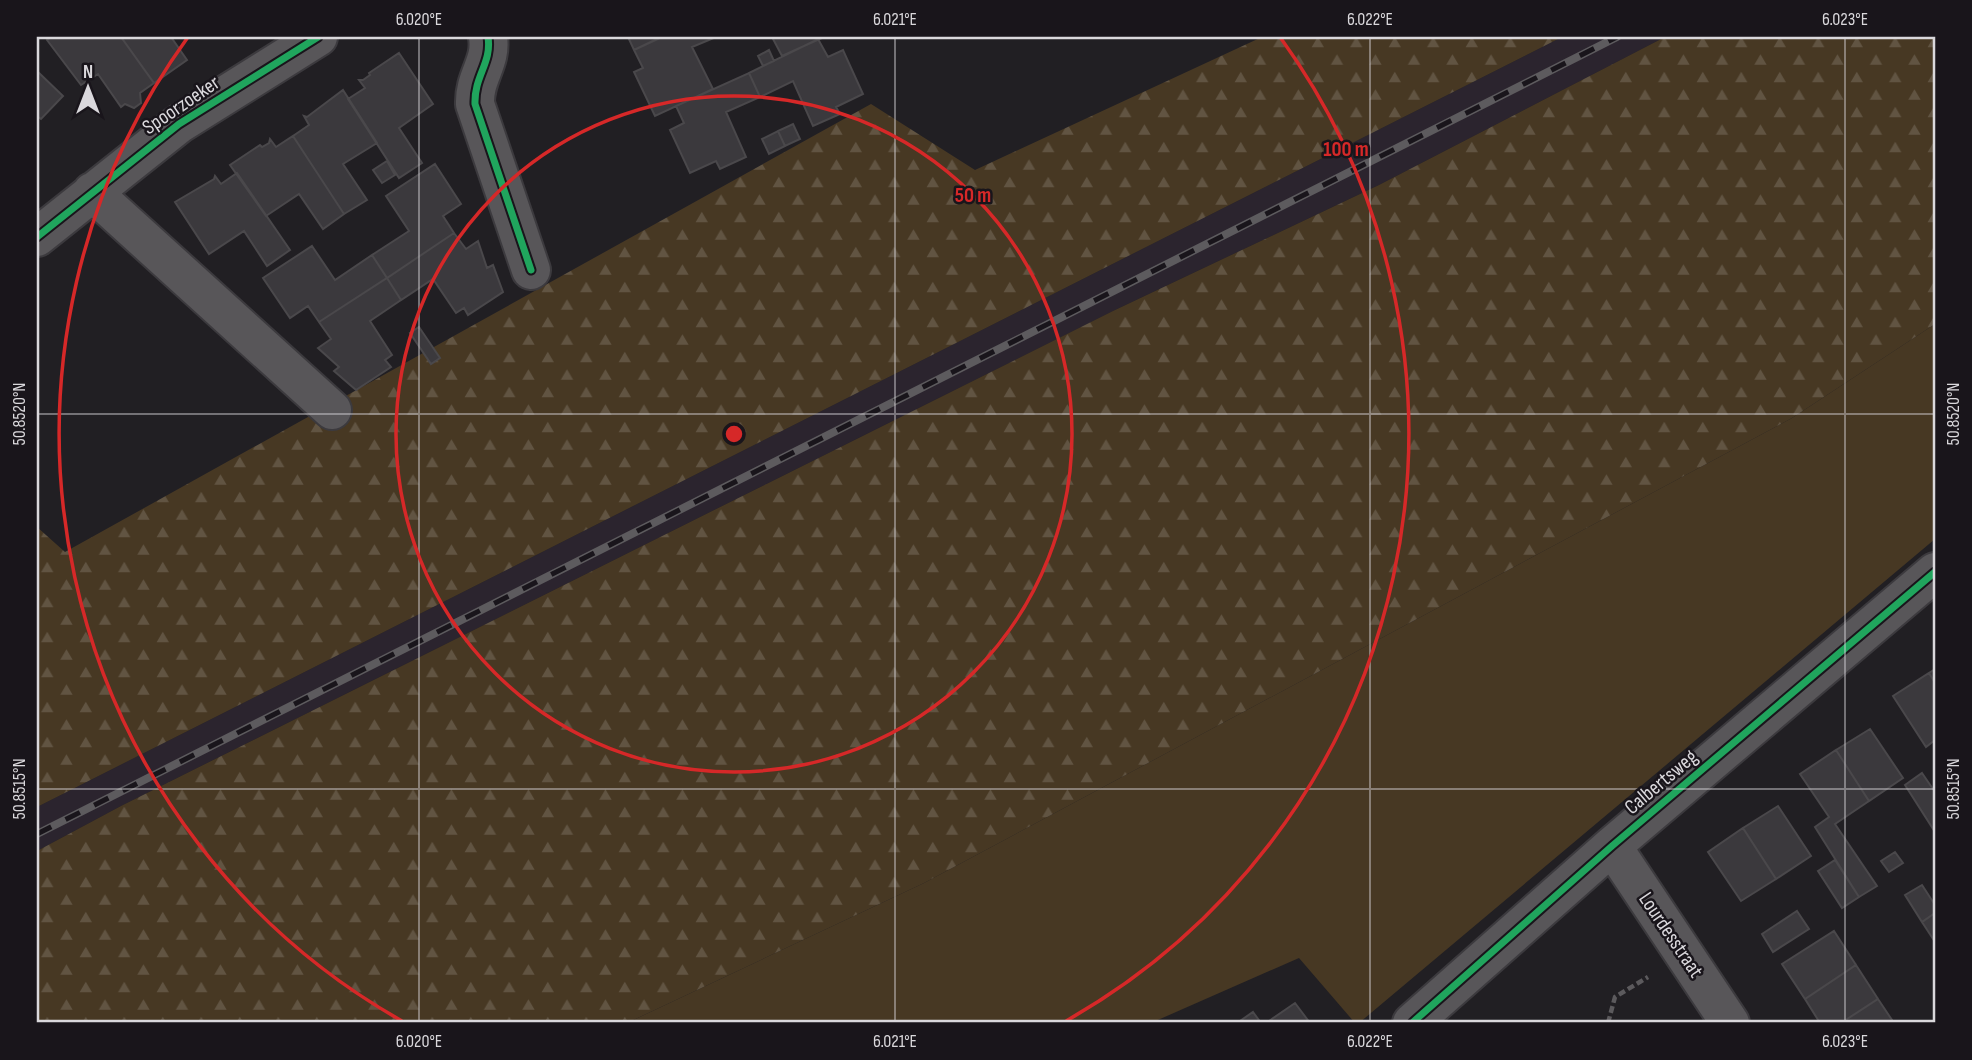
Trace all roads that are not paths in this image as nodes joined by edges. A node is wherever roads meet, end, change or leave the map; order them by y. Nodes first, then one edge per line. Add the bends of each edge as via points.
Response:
1 (318, 37) edge
2 (488, 37) edge
3 (92, 192) junction
4 (37, 237) edge
5 (531, 270) dead end
6 (332, 410) dead end
7 (1935, 572) edge
8 (1612, 846) junction
9 (1455, 1005) edge
10 (1412, 1023) edge
11 (1730, 1023) edge

1 - 3 street, Spoorzoeker via 179,124
2 - 5 street via 489,49 474,86 475,104
3 - 4 street, Spoorzoeker
3 - 6 street
7 - 8 street, Calbertsweg
8 - 9 street, Calbertsweg
8 - 11 street, Lourdesstraat
9 - 10 street, Calbertsweg

